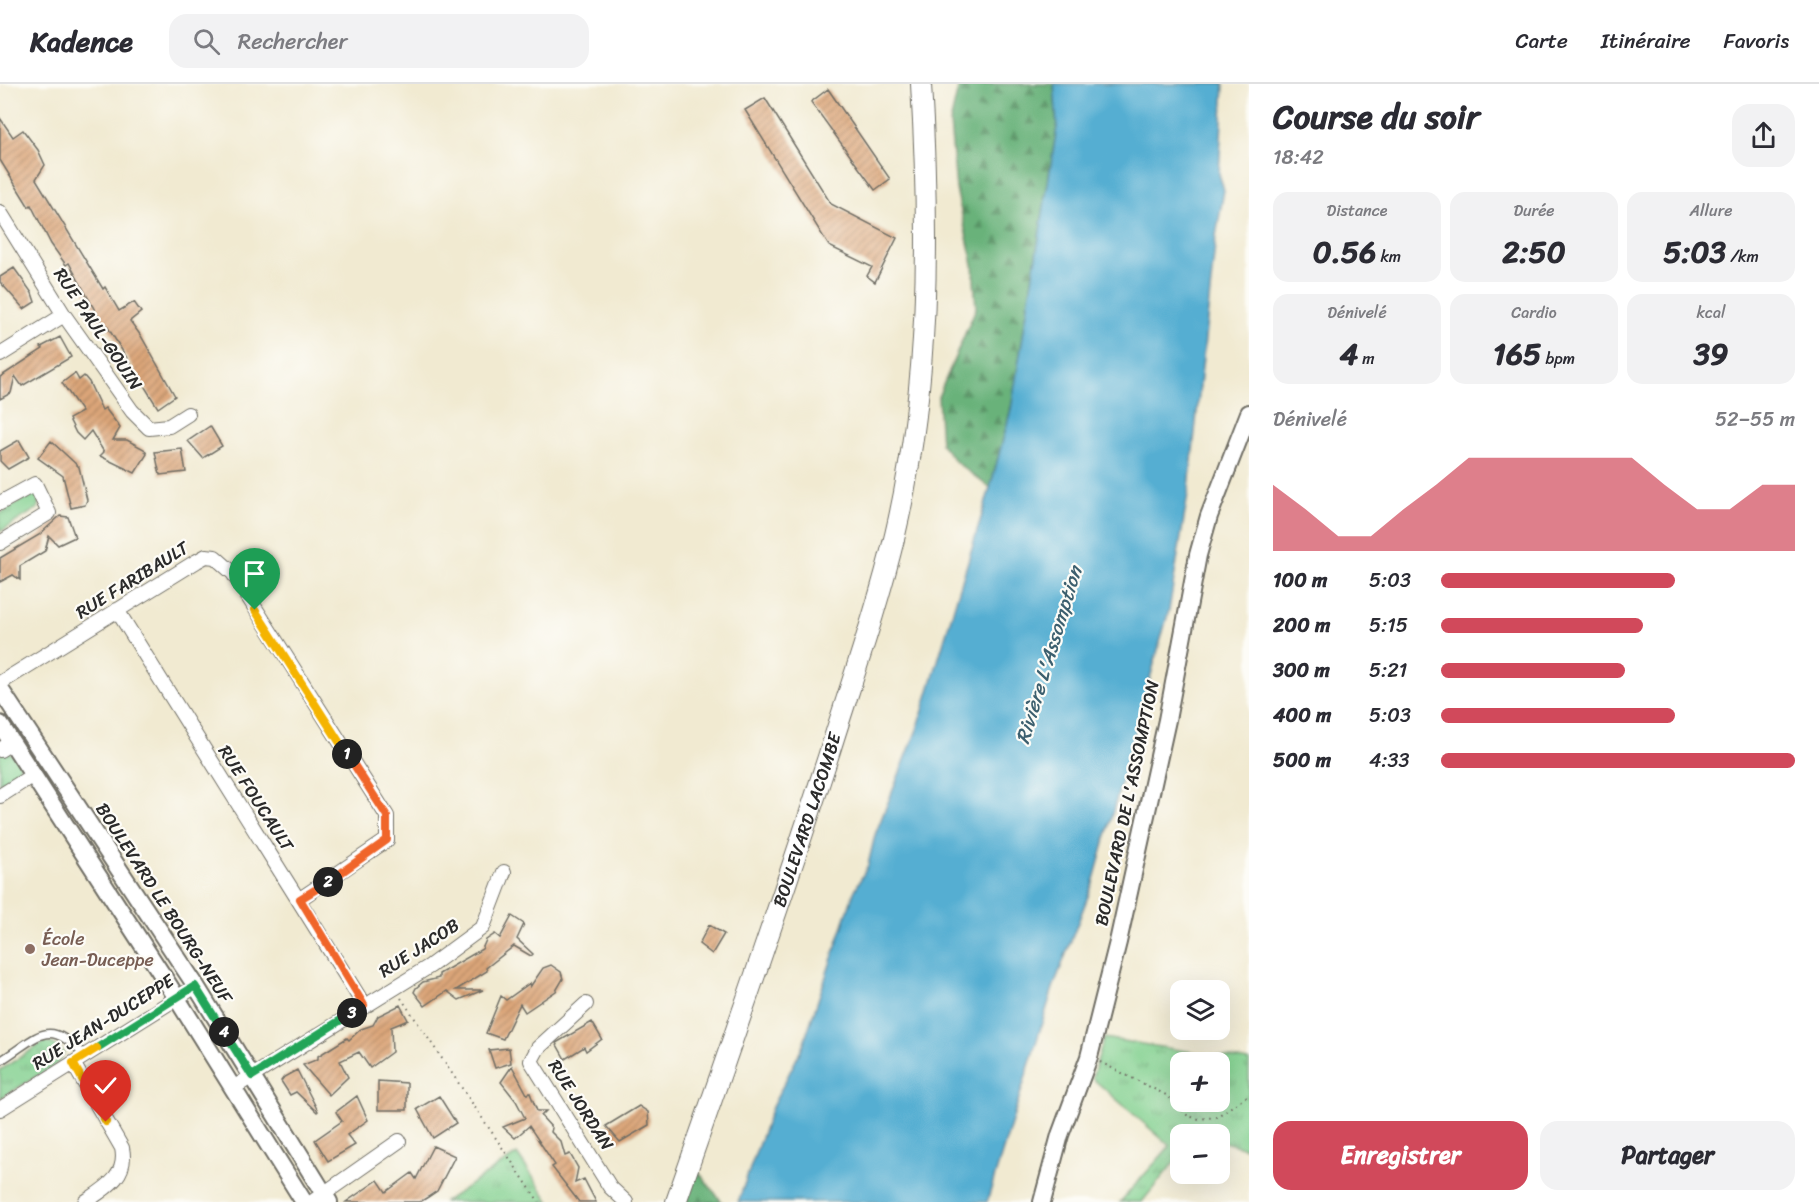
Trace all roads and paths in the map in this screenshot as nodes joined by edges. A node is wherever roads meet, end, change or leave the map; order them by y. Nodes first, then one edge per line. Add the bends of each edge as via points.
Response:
1 (921, 84) edge
2 (0, 212) edge
3 (64, 315) junction
4 (0, 356) edge
5 (1249, 413) edge
6 (188, 414) dead end
7 (0, 503) edge
8 (0, 543) edge
9 (117, 610) junction
10 (0, 683) edge
11 (0, 689) edge
12 (0, 724) edge
13 (6, 746) edge
14 (33, 775) junction
15 (0, 796) edge
16 (504, 872) dead end
17 (300, 899) junction
18 (195, 986) junction
19 (393, 987) junction
20 (177, 997) junction
21 (586, 1004) dead end
22 (364, 1005) junction
23 (1089, 1057) junction
24 (79, 1059) junction
25 (0, 1061) edge
26 (252, 1076) junction
27 (233, 1088) junction
28 (1249, 1095) edge
29 (0, 1109) edge
30 (399, 1142) dead end
31 (322, 1199) edge
32 (85, 1202) edge
33 (304, 1202) edge
34 (539, 1202) edge
35 (626, 1202) edge
36 (676, 1202) edge
37 (1042, 1202) edge

1 - 36 main road, BOULEVARD LACOMBE via 926,261 922,347 913,433 895,534 878,600 798,850
2 - 3 street, RUE PAUL-GOUIN
3 - 4 street
3 - 6 street, RUE PAUL-GOUIN via 132,411 149,428 169,426
5 - 23 street, BOULEVARD DE L'ASSOMPTION via 1198,555 1167,720
7 - 8 street via 35,484 49,513
9 - 10 street, RUE FARIBAULT
9 - 17 street, RUE FOUCAULT
9 - 17 street, RUE FARIBAULT via 206,556 221,562 233,573 381,805 387,816 387,840
11 - 18 street, BOULEVARD LE BOURG-NEUF
12 - 13 street
13 - 14 street
14 - 15 street
14 - 20 street
16 - 19 street, RUE JACOB via 483,927 430,966
17 - 22 street, RUE FOUCAULT
18 - 20 street, RUE JEAN-DUCEPPE
18 - 26 street, BOULEVARD LE BOURG-NEUF
19 - 22 street, RUE JACOB
19 - 34 path
20 - 24 street, RUE JEAN-DUCEPPE
20 - 27 street
21 - 35 street, RUE JORDAN via 538,1048 531,1061 610,1187
22 - 26 street, RUE JACOB
23 - 28 path via 1168,1096 1188,1116 1199,1119 1216,1117
23 - 37 street, BOULEVARD DE L'ASSOMPTION via 1060,1135
24 - 25 lane via 68,1038 45,1033
24 - 29 street, RUE JEAN-DUCEPPE
24 - 32 street via 124,1158 121,1173
26 - 27 street, RUE JACOB
26 - 31 street, BOULEVARD LE BOURG-NEUF
27 - 33 street
30 - 31 street

